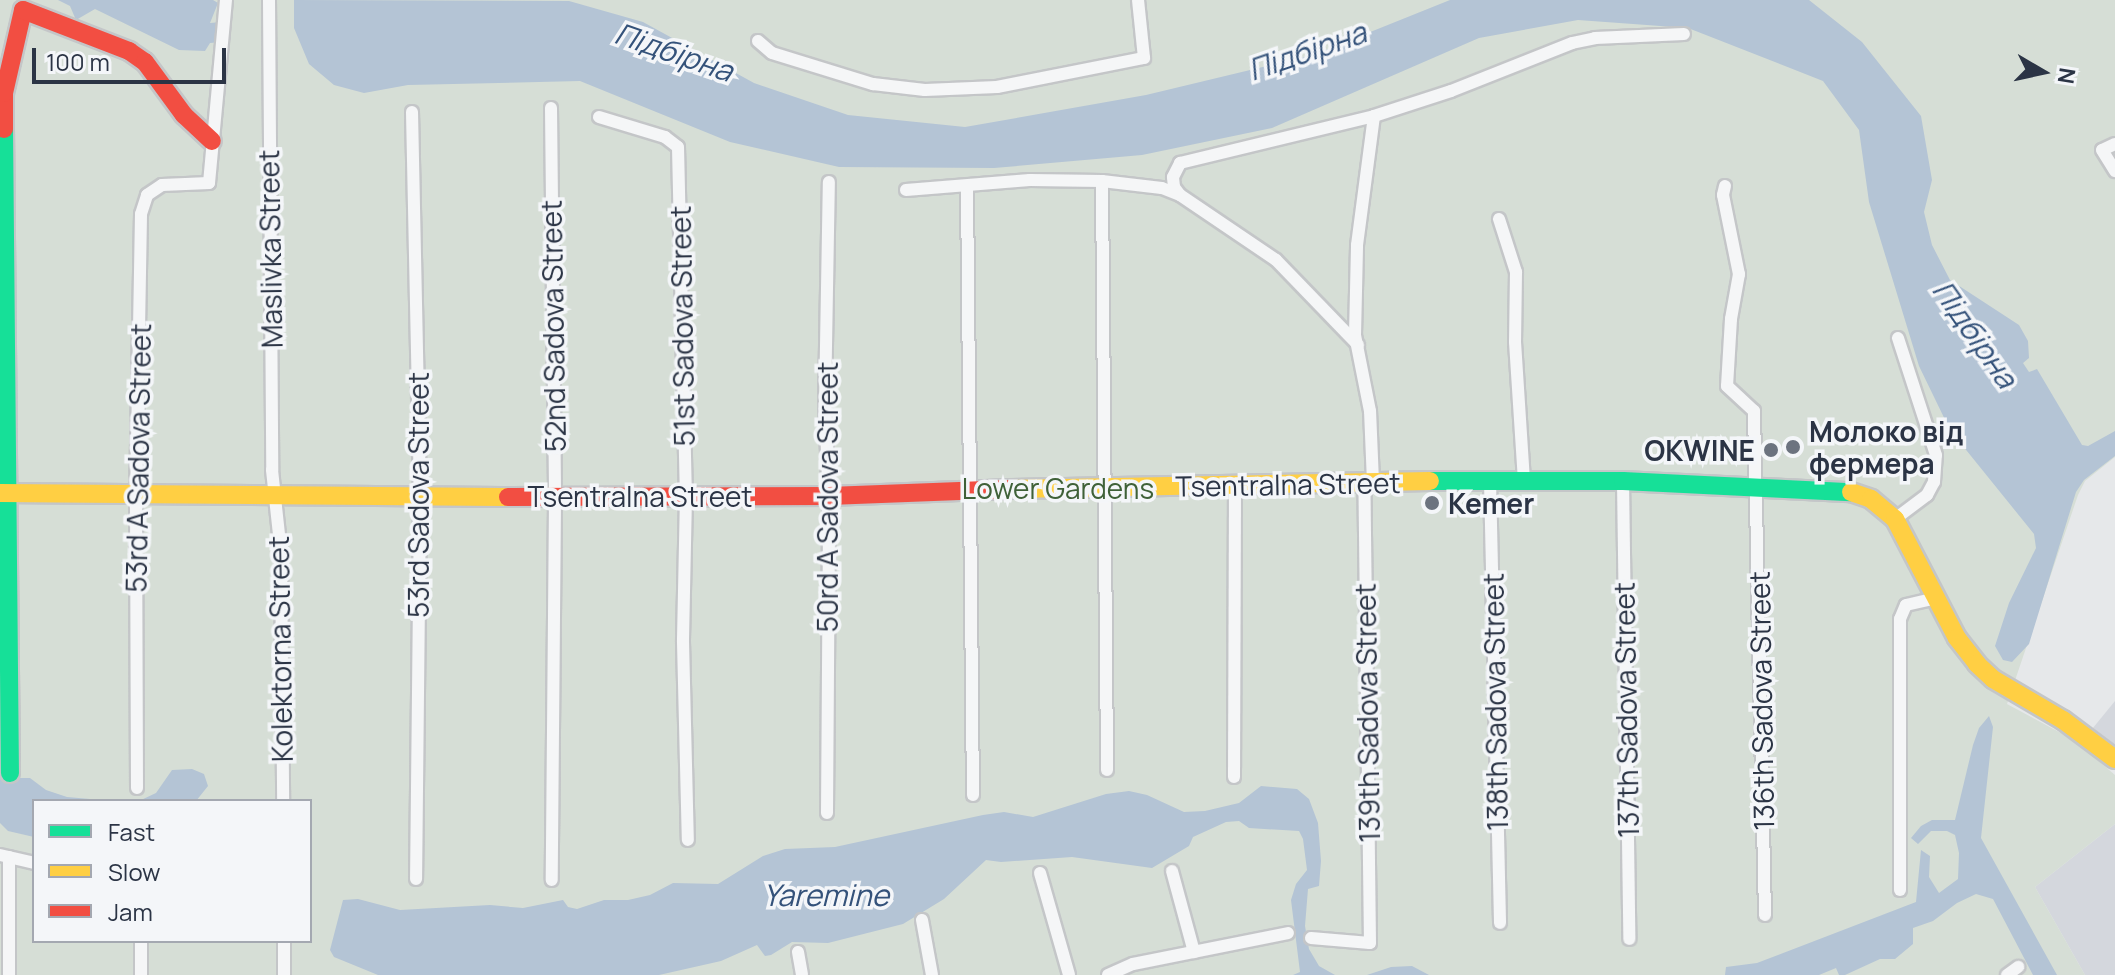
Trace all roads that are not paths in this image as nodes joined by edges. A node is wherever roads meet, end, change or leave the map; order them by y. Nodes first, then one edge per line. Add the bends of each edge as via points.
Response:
1 (226, 0) edge
2 (269, 0) edge
3 (1138, 0) edge
4 (1684, 34) dead end
5 (758, 41) dead end
6 (551, 108) dead end
7 (412, 112) dead end
8 (1374, 116) junction
9 (599, 117) dead end
10 (212, 141) junction
11 (2115, 144) edge
12 (2115, 171) edge
13 (1102, 181) junction
14 (829, 182) dead end
15 (967, 186) junction
16 (1725, 186) dead end
17 (906, 190) dead end
18 (1175, 193) junction
19 (1499, 219) dead end
20 (1898, 338) dead end
21 (1358, 345) junction
22 (1524, 480) junction
23 (1490, 481) junction
24 (1623, 481) junction
25 (1369, 482) junction
26 (1235, 485) junction
27 (1104, 486) junction
28 (1758, 487) junction
29 (972, 491) junction
30 (136, 492) junction
31 (2, 493) edge
32 (420, 496) junction
33 (554, 496) junction
34 (686, 496) junction
35 (829, 496) junction
36 (275, 497) junction
37 (1895, 519) junction
38 (1937, 598) junction
39 (2115, 759) edge
40 (1107, 770) dead end
41 (10, 773) dead end
42 (1234, 777) dead end
43 (137, 788) dead end
44 (973, 795) dead end
45 (283, 799) edge
46 (827, 813) dead end
47 (688, 840) dead end
48 (5, 856) edge
49 (32, 863) edge
50 (1172, 871) dead end
51 (1040, 873) dead end
52 (416, 879) dead end
53 (552, 880) dead end
54 (1900, 890) dead end
55 (1765, 915) dead end
56 (922, 920) dead end
57 (1500, 923) dead end
58 (1288, 933) dead end
59 (1311, 938) dead end
60 (1629, 939) dead end
61 (141, 943) edge
62 (284, 943) edge
63 (798, 952) dead end
64 (1194, 952) junction
65 (2018, 967) dead end
66 (9, 975) edge
67 (141, 975) edge
68 (284, 975) edge
69 (802, 975) edge
70 (932, 975) edge
71 (1069, 975) edge
72 (1108, 975) edge
73 (2007, 975) edge

1 - 10 street
2 - 36 street, Maslivka Street
3 - 5 street via 1144,58 997,87 925,90 873,84 772,53
4 - 8 street via 1572,43
6 - 33 street, 52nd Sadova Street
7 - 32 street, 53rd Sadova Street
8 - 18 street via 1180,163 1173,177
8 - 21 street, 139th Sadova Street via 1357,245
9 - 34 street, 51st Sadova Street via 665,137 678,147
10 - 30 street, 53rd A Sadova Street via 209,183 162,185 147,195 141,214
10 - 31 street via 184,115 145,62 23,10 4,93
11 - 12 street via 2102,150
13 - 15 street
13 - 18 street
13 - 27 street
14 - 35 street, 50rd A Sadova Street
15 - 17 street
15 - 29 street
16 - 28 street, 136th Sadova Street via 1739,274 1727,386 1754,411
18 - 21 street via 1276,260
19 - 22 street via 1516,272
20 - 37 street via 1936,455 1927,495
21 - 25 street, 139th Sadova Street via 1370,411
22 - 23 street, Tsentralna Street
22 - 24 street, Tsentralna Street
23 - 25 street, Tsentralna Street
23 - 57 street, 138th Sadova Street
24 - 28 street, Tsentralna Street
24 - 60 street, 137th Sadova Street
25 - 26 street, Tsentralna Street
25 - 59 street, 139th Sadova Street via 1370,943
26 - 27 street, Tsentralna Street
26 - 42 street
27 - 29 street, Tsentralna Street
27 - 40 street
28 - 37 street, Tsentralna Street via 1854,492
28 - 55 street, 136th Sadova Street
29 - 35 street, Tsentralna Street
29 - 44 street
30 - 31 street, Tsentralna Street
30 - 36 street, Tsentralna Street
30 - 43 street, 53rd A Sadova Street
31 - 41 street
32 - 33 street, Tsentralna Street
32 - 36 street, Tsentralna Street
32 - 52 street, 53rd Sadova Street
33 - 34 street, Tsentralna Street
33 - 53 street, 52nd Sadova Street
34 - 35 street, Tsentralna Street
34 - 47 street, 51st Sadova Street
35 - 46 street, 50rd A Sadova Street
36 - 45 street, Kolektorna Street via 281,553
37 - 38 street, Tsentralna Street
38 - 39 street, Tsentralna Street via 1957,638 1993,679 2063,720
38 - 54 street via 1906,605 1900,619
48 - 49 street
48 - 66 street
50 - 64 street
51 - 71 street
56 - 70 street
58 - 64 street
61 - 67 street
62 - 68 street
63 - 69 street
64 - 72 street via 1133,964
65 - 73 street

